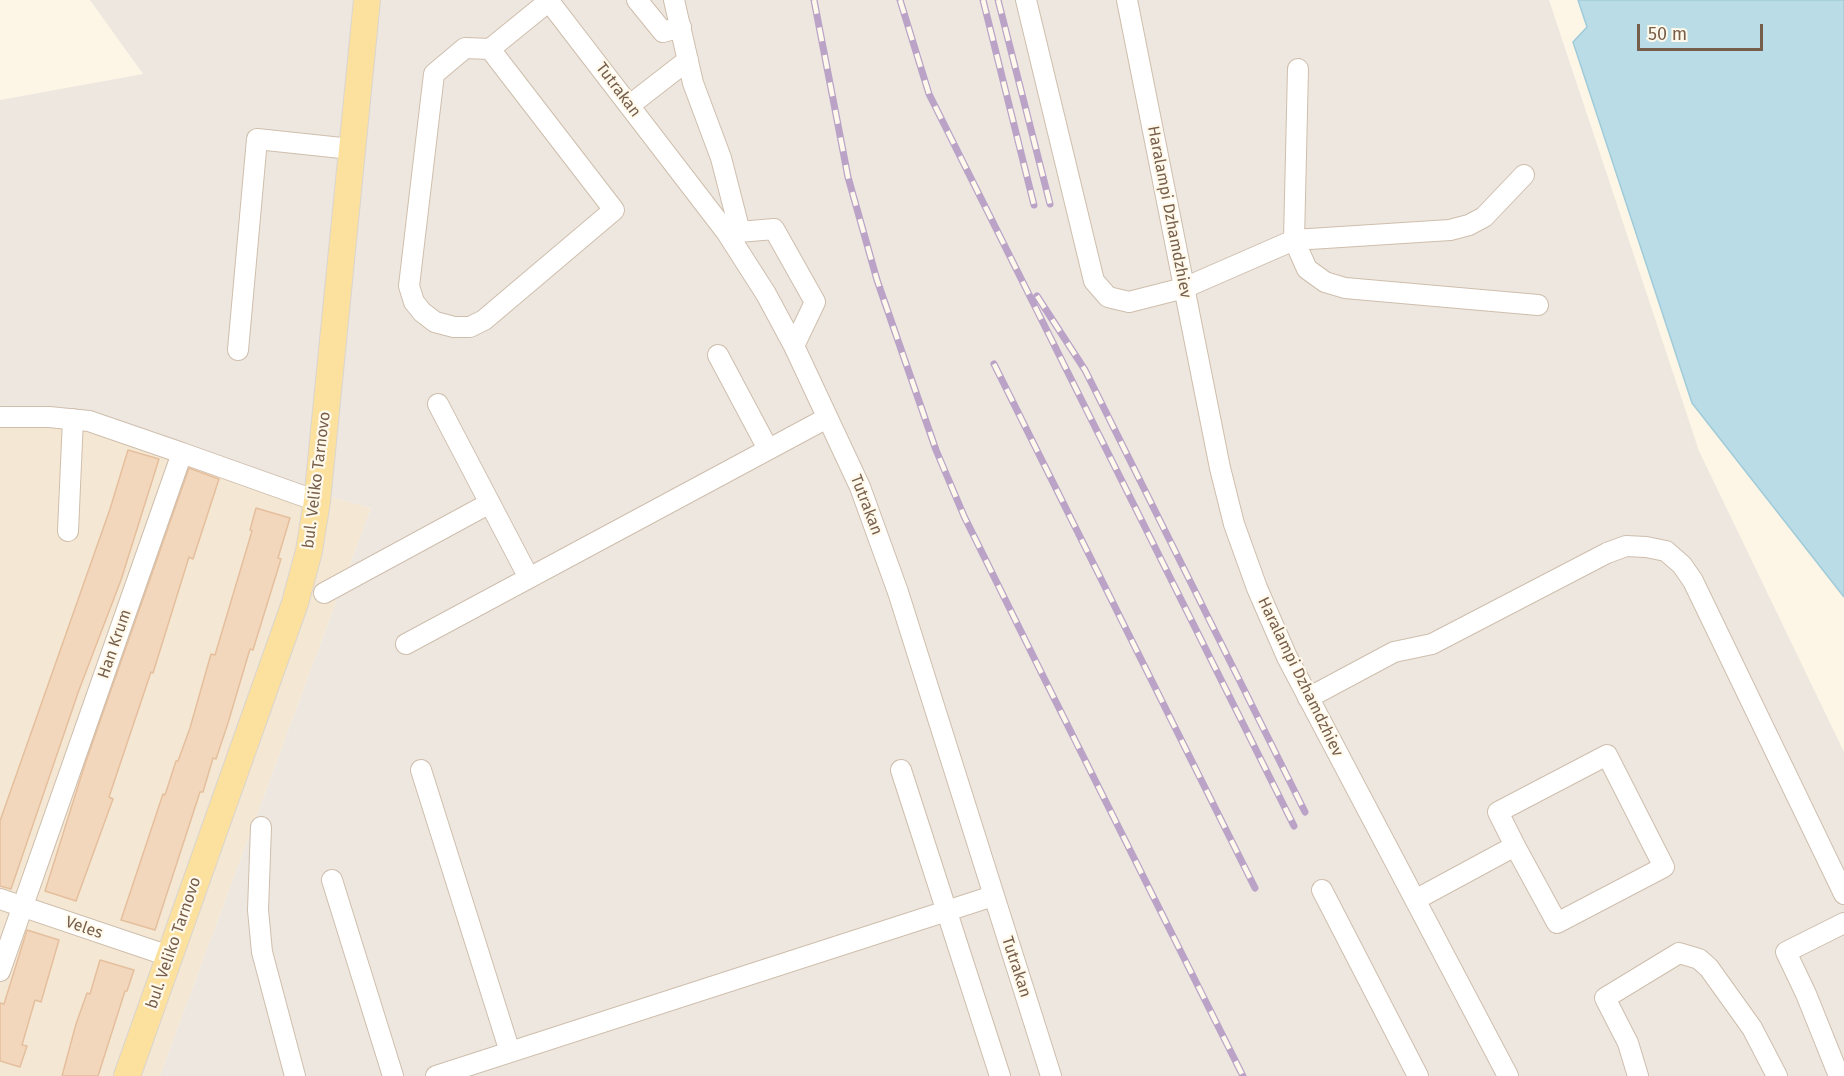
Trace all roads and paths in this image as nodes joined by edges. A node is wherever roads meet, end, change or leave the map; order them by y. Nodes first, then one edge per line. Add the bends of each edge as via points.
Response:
1 (367, 0) edge
2 (637, 0) edge
3 (674, 0) edge
4 (1026, 0) edge
5 (1127, 0) edge
6 (548, 1) edge
7 (681, 27) junction
8 (490, 49) junction
9 (688, 60) junction
10 (1298, 69) dead end
11 (630, 105) junction
12 (351, 149) junction
13 (1524, 175) dead end
14 (734, 233) junction
15 (1294, 240) junction
16 (1184, 288) junction
17 (1538, 305) dead end
18 (794, 346) junction
19 (238, 350) dead end
20 (718, 356) dead end
21 (438, 404) dead end
22 (0, 417) edge
23 (827, 418) junction
24 (73, 419) junction
25 (768, 449) junction
26 (182, 453) junction
27 (317, 501) junction
28 (490, 503) junction
29 (68, 531) dead end
30 (529, 578) junction
31 (324, 593) dead end
32 (406, 644) dead end
33 (1308, 698) junction
34 (421, 770) dead end
35 (901, 770) dead end
36 (261, 826) dead end
37 (1515, 846) junction
38 (332, 880) dead end
39 (1322, 890) dead end
40 (1844, 894) edge
41 (993, 896) junction
42 (0, 899) edge
43 (1415, 900) junction
44 (22, 907) junction
45 (947, 911) junction
46 (1844, 922) edge
47 (169, 956) junction
48 (0, 971) edge
49 (510, 1052) junction
50 (1840, 1074) edge
51 (127, 1076) edge
52 (295, 1076) edge
53 (393, 1076) edge
54 (436, 1076) edge
55 (1000, 1076) edge
56 (1051, 1076) edge
57 (1418, 1076) edge
58 (1508, 1076) edge
59 (1638, 1076) edge
60 (1777, 1076) edge

1 - 12 main road, bul. Veliko Tarnovo
2 - 7 street via 663,32
3 - 7 street
4 - 16 street via 1094,281 1108,297 1129,302
5 - 16 street, Haralampi Dzhamdzhiev
6 - 8 street
6 - 11 street, Tutrakan
7 - 9 street
8 - 8 street via 614,210 484,320 470,327 454,327 435,322 422,312 409,286 434,74 465,48
9 - 11 street
9 - 14 street via 701,109 729,184
10 - 15 street
11 - 14 street, Tutrakan
12 - 19 street via 257,139
12 - 27 main road, bul. Veliko Tarnovo
13 - 15 street via 1484,217 1469,225 1450,230
14 - 18 street, Tutrakan
14 - 18 street via 774,229 815,302
15 - 16 street
15 - 17 street via 1307,269 1325,282 1345,288
16 - 33 street, Haralampi Dzhamdzhiev via 1234,524 1261,598
18 - 23 street, Tutrakan
20 - 25 street
21 - 28 street
22 - 24 street
23 - 25 street
23 - 41 street, Tutrakan via 860,487 898,592
24 - 26 street
24 - 29 street
25 - 30 street
26 - 27 street
26 - 44 street, Han Krum
27 - 47 main road, bul. Veliko Tarnovo via 295,603
28 - 30 street
28 - 31 street
30 - 32 street
33 - 40 street via 1394,652 1432,644 1607,553 1626,546 1666,551 1693,581
33 - 43 street, Haralampi Dzhamdzhiev
34 - 49 street
35 - 45 street
36 - 52 street via 258,910 262,952
37 - 37 street via 1498,812 1607,755 1664,867 1557,923
37 - 43 street
38 - 53 street
39 - 57 street
41 - 45 street
41 - 56 street, Tutrakan
42 - 44 street, Veles
43 - 58 street, Haralampi Dzhamdzhiev
44 - 47 street, Veles
44 - 48 street, Han Krum
45 - 49 street
45 - 55 street
46 - 50 street via 1786,952
47 - 51 main road, bul. Veliko Tarnovo
49 - 54 street
59 - 60 street via 1628,1042 1605,998 1678,953 1699,959 1709,968 1752,1028

